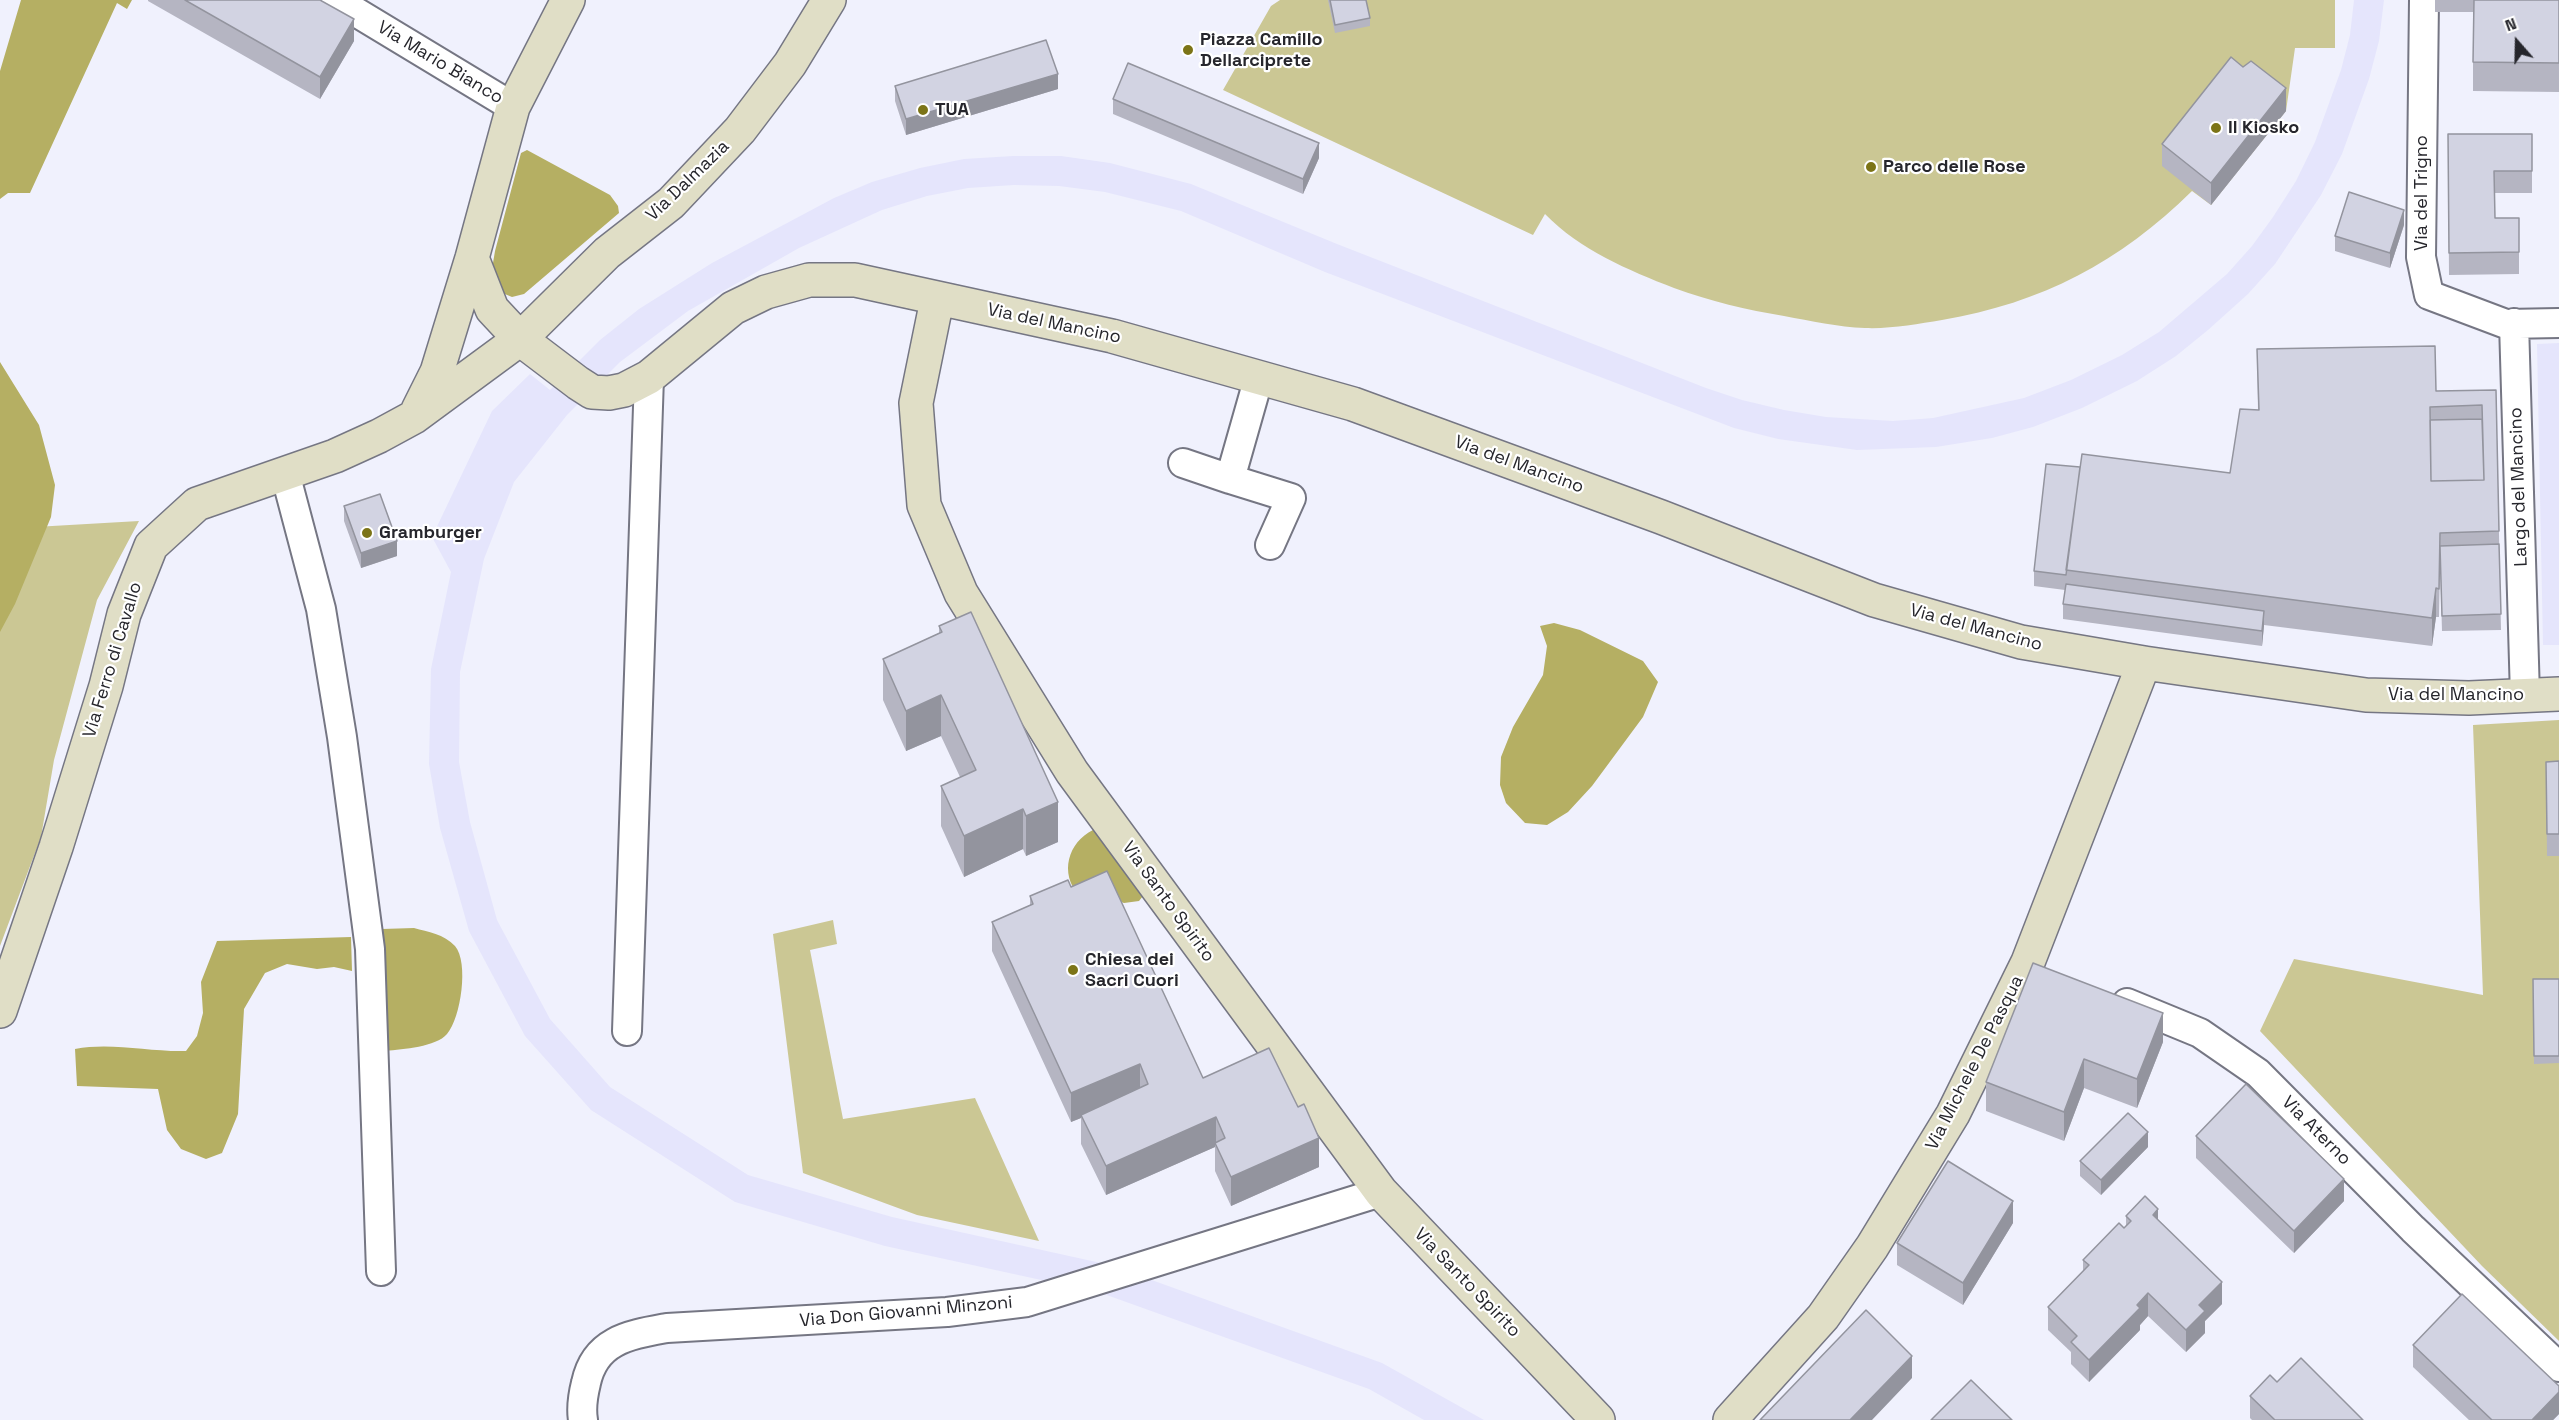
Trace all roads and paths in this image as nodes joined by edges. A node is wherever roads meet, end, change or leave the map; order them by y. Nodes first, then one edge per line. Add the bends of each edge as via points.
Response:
1 (336, 0) edge
2 (568, 0) edge
3 (829, 0) edge
4 (2424, 0) edge
5 (513, 107) junction
6 (472, 258) junction
7 (937, 300) junction
8 (2514, 323) junction
9 (2559, 323) edge
10 (520, 339) junction
11 (649, 377) junction
12 (1259, 377) junction
13 (414, 417) junction
14 (1183, 463) dead end
15 (285, 473) junction
16 (1230, 479) junction
17 (1270, 545) dead end
18 (2144, 663) junction
19 (2559, 694) edge
20 (2525, 696) junction
21 (2103, 993) edge
22 (0, 1011) edge
23 (627, 1031) dead end
24 (1381, 1192) junction
25 (381, 1271) dead end
26 (2559, 1367) edge
27 (584, 1420) edge
28 (1598, 1420) edge
29 (1730, 1420) edge

1 - 5 street, Via Mario Bianco
2 - 5 street
3 - 10 street, Via Dalmazia via 790,64 740,130 670,203 607,253
4 - 8 street, Via del Trigno via 2421,257 2429,295 2506,324
5 - 6 street
6 - 10 street, Via del Mancino via 492,309
6 - 13 street via 437,372
7 - 11 street, Via del Mancino via 855,280 809,280 766,292 733,308
7 - 12 street, Via del Mancino via 1112,336
7 - 24 street, Via Santo Spirito via 916,403 924,504 961,593 1072,772
8 - 9 street
8 - 20 street, Largo del Mancino
10 - 11 street, Via del Mancino via 592,392 624,390
10 - 13 street, Via Ferro di Cavallo
11 - 23 street
12 - 16 street
12 - 18 street, Via del Mancino via 1364,408 1874,600 2021,642
13 - 15 street, Via Ferro di Cavallo via 335,456
14 - 16 street
15 - 22 street, Via Ferro di Cavallo via 197,504 151,546 124,614 56,847
15 - 25 street via 321,609 368,938
16 - 17 street via 1291,498
18 - 20 street, Via del Mancino via 2366,695
18 - 29 street, Via Michele De Pasqua via 2038,967 1872,1247 1823,1317
19 - 20 street, Via del Mancino
21 - 26 street, Via Aterno via 2200,1033 2258,1073 2413,1229
24 - 27 street, Via Don Giovanni Minzoni via 1027,1302 947,1312 667,1328 634,1334 612,1343 595,1358 583,1396
24 - 28 street, Via Santo Spirito

